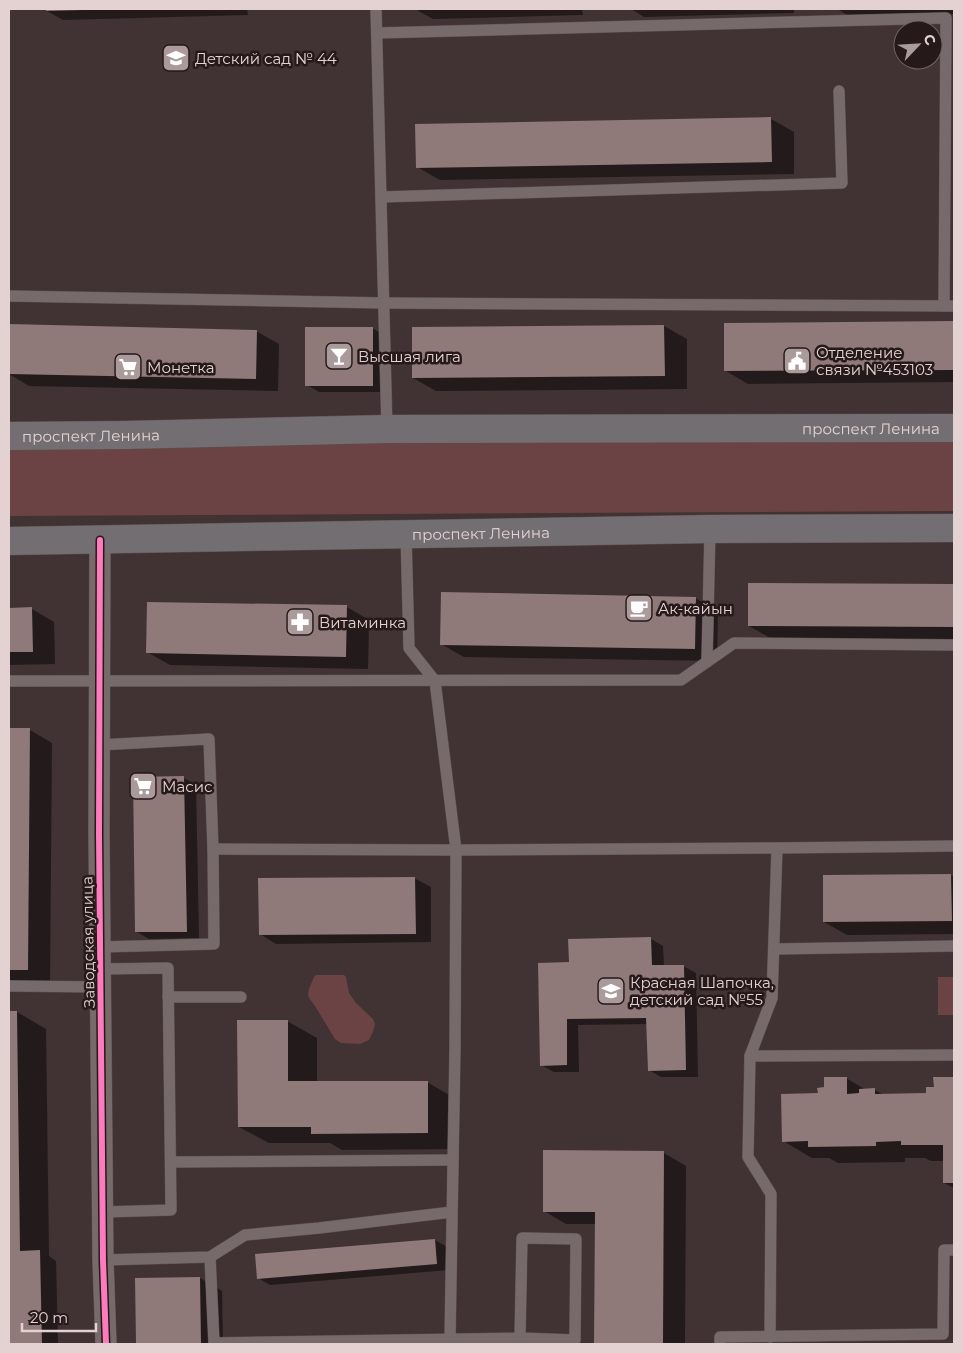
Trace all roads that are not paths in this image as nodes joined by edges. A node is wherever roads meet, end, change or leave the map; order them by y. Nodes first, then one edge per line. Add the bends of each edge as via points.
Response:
1 (376, 9) edge
2 (377, 33) junction
3 (839, 91) dead end
4 (381, 197) junction
5 (9, 296) edge
6 (384, 304) junction
7 (949, 306) edge
8 (954, 428) edge
9 (387, 429) junction
10 (9, 436) edge
11 (954, 528) edge
12 (710, 529) junction
13 (406, 534) junction
14 (100, 540) junction
15 (9, 541) edge
16 (954, 645) edge
17 (707, 662) junction
18 (434, 680) junction
19 (9, 681) edge
20 (99, 681) junction
21 (99, 745) junction
22 (954, 846) edge
23 (777, 848) junction
24 (213, 849) junction
25 (456, 850) junction
26 (954, 946) edge
27 (100, 947) junction
28 (774, 949) junction
29 (101, 978) junction
30 (9, 986) edge
31 (168, 997) junction
32 (241, 997) dead end
33 (954, 1055) edge
34 (750, 1056) junction
35 (453, 1160) junction
36 (171, 1162) junction
37 (103, 1212) junction
38 (452, 1212) junction
39 (954, 1250) edge
40 (210, 1257) junction
41 (103, 1260) junction
42 (770, 1337) junction
43 (450, 1339) junction
44 (520, 1341) edge
45 (106, 1344) edge
46 (720, 1344) edge

1 - 2 lane
2 - 4 lane
2 - 7 lane via 946,18
3 - 4 lane via 842,183
4 - 6 lane
5 - 6 lane
6 - 7 lane
6 - 9 lane
8 - 9 main road, проспект Ленина
9 - 10 main road, проспект Ленина
11 - 12 main road, проспект Ленина
12 - 13 main road, проспект Ленина
12 - 17 lane
13 - 14 main road, проспект Ленина
13 - 18 lane via 409,648
14 - 15 main road, проспект Ленина
14 - 20 street, Заводская улица
16 - 17 lane via 734,643
17 - 18 lane via 681,680
18 - 20 lane
18 - 25 lane
19 - 20 lane
20 - 21 street, Заводская улица
21 - 24 lane via 209,739
21 - 27 street, Заводская улица
22 - 23 lane
23 - 25 lane
23 - 28 lane
24 - 25 lane
24 - 27 lane via 214,944
25 - 35 lane
26 - 28 lane
27 - 29 street, Заводская улица
28 - 34 lane via 772,998
29 - 30 lane
29 - 31 lane via 168,968
29 - 37 street, Заводская улица
31 - 32 lane
31 - 36 lane
33 - 34 lane
34 - 42 lane via 748,1157 771,1194
35 - 36 lane
35 - 38 lane
36 - 37 lane via 171,1210
37 - 41 street, Заводская улица
38 - 40 lane via 245,1235
38 - 43 lane
39 - 42 lane via 944,1250 943,1334
40 - 41 lane
40 - 43 lane via 214,1343
41 - 45 street, Заводская улица
42 - 46 lane via 720,1337
43 - 44 lane
44 - 44 lane via 575,1340 576,1239 522,1238

